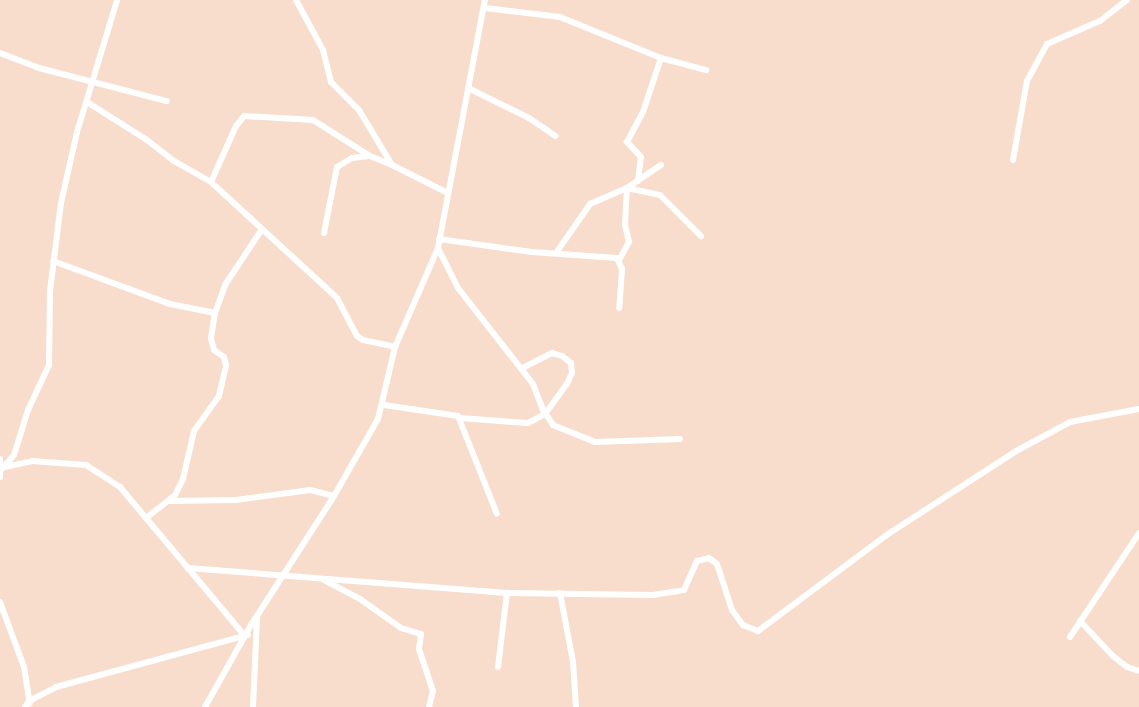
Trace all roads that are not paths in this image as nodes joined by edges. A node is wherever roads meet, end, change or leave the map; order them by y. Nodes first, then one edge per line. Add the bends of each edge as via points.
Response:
1 (117, 0) edge
2 (296, 0) edge
3 (485, 0) edge
4 (1127, 0) edge
5 (485, 8) junction
6 (0, 53) edge
7 (661, 58) junction
8 (706, 70) dead end
9 (92, 82) junction
10 (468, 88) junction
11 (167, 101) dead end
12 (87, 102) junction
13 (556, 136) dead end
14 (370, 156) junction
15 (1013, 160) dead end
16 (392, 165) junction
17 (660, 165) dead end
18 (638, 181) junction
19 (211, 182) junction
20 (627, 188) junction
21 (448, 193) junction
22 (262, 229) junction
23 (324, 233) dead end
24 (702, 236) dead end
25 (440, 239) junction
26 (438, 248) junction
27 (556, 252) junction
28 (619, 260) junction
29 (53, 262) junction
30 (619, 308) dead end
31 (215, 313) junction
32 (395, 347) junction
33 (522, 368) junction
34 (384, 405) junction
35 (1139, 409) edge
36 (545, 414) junction
37 (460, 418) junction
38 (680, 439) dead end
39 (0, 459) edge
40 (1, 468) edge
41 (0, 477) edge
42 (334, 496) junction
43 (169, 501) junction
44 (497, 514) dead end
45 (146, 518) junction
46 (1139, 533) edge
47 (188, 568) junction
48 (283, 577) junction
49 (323, 580) junction
50 (507, 593) junction
51 (560, 593) junction
52 (0, 602) edge
53 (257, 618) junction
54 (1080, 621) junction
55 (246, 635) junction
56 (1070, 637) dead end
57 (498, 667) dead end
58 (1139, 671) edge
59 (30, 704) edge
60 (25, 707) edge
61 (205, 707) edge
62 (253, 707) edge
63 (429, 707) edge
64 (576, 707) edge

1 - 9 street
2 - 16 street via 324,50 331,82 359,110
3 - 5 street
4 - 15 street via 1088,27 1047,44 1027,81
5 - 7 street via 560,17
5 - 10 street
6 - 9 street via 39,68
7 - 8 street
7 - 18 street via 643,112 627,142 641,157
9 - 11 street
9 - 12 street
10 - 13 street via 529,118
10 - 21 street
12 - 19 street
12 - 29 street via 61,203
14 - 16 street
14 - 19 street via 313,120 244,116 236,126
14 - 23 street via 352,158 337,167
16 - 21 street
17 - 18 street
18 - 20 street
19 - 22 street
20 - 24 street via 660,195
20 - 27 street via 590,204
20 - 28 street via 625,225 629,244
21 - 25 street
22 - 31 street via 225,285
22 - 32 street via 337,298 357,336
25 - 26 street
25 - 27 street
26 - 32 street
26 - 33 street via 458,288
27 - 28 street
28 - 30 street via 622,278
29 - 31 street via 170,304
29 - 40 street via 49,365 28,410 14,455
31 - 43 street via 211,338 214,350 224,357 226,365 220,396 194,431 183,479
32 - 34 street
33 - 36 street via 533,384
33 - 36 street via 552,354 571,363 572,373 567,384
34 - 37 street
34 - 42 street via 372,434
35 - 51 street via 1070,422 1018,450 888,534 782,610 764,630 752,631 743,625 732,610 717,564 709,558 697,561 684,590 678,593
36 - 37 street via 528,423
36 - 38 street via 556,428 587,440
37 - 44 street
39 - 40 street
40 - 41 street
40 - 45 street via 39,461 86,465 120,488
42 - 43 street via 310,490 236,500
42 - 48 street
43 - 45 street
45 - 47 street
46 - 54 street
47 - 48 street
47 - 55 street
48 - 49 street
48 - 53 street
49 - 50 street
49 - 63 street via 360,599 401,628 420,634 419,649 433,691
50 - 51 street
50 - 57 street
51 - 64 street via 573,662
52 - 59 street via 24,667
53 - 55 street
53 - 62 street
54 - 56 street
54 - 58 street via 1113,656 1127,667
55 - 59 street via 56,687
55 - 61 street
59 - 60 street

